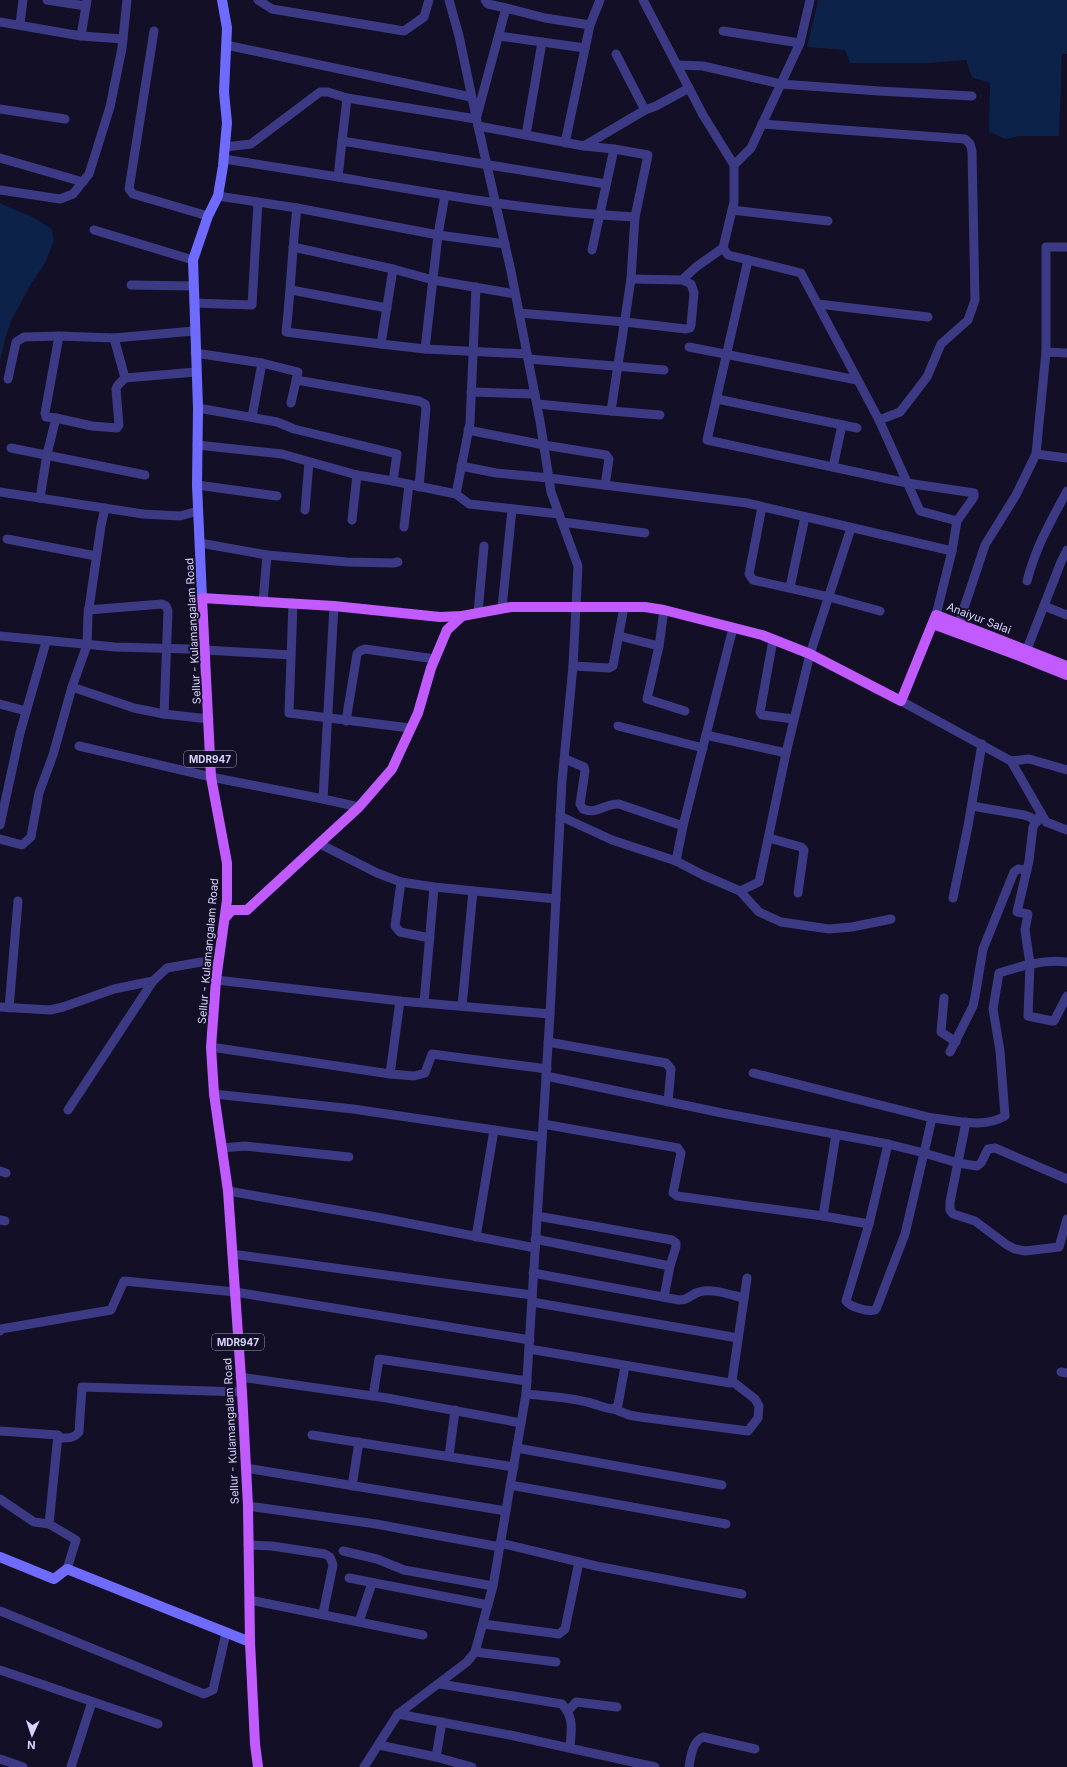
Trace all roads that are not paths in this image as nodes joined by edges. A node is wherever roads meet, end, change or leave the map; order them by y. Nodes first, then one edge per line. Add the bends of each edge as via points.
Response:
1 (23, 0) edge
2 (47, 0) edge
3 (127, 0) edge
4 (131, 0) edge
5 (224, 0) edge
6 (258, 0) edge
7 (429, 0) edge
8 (439, 0) edge
9 (485, 0) edge
10 (600, 0) edge
11 (643, 0) edge
12 (810, 0) edge
13 (449, 1) edge
14 (87, 3) edge
15 (506, 8) junction
16 (0, 22) edge
17 (20, 24) junction
18 (590, 25) junction
19 (154, 31) dead end
20 (723, 31) dead end
21 (81, 36) junction
22 (499, 36) junction
23 (123, 39) junction
24 (542, 42) junction
25 (800, 42) junction
26 (226, 45) junction
27 (585, 48) junction
28 (616, 54) dead end
29 (677, 65) junction
30 (781, 84) junction
31 (689, 88) junction
32 (972, 96) dead end
33 (472, 97) junction
34 (347, 98) junction
35 (0, 109) edge
36 (645, 110) junction
37 (65, 119) dead end
38 (477, 123) junction
39 (762, 124) junction
40 (526, 135) junction
41 (342, 141) junction
42 (565, 143) junction
43 (584, 146) junction
44 (225, 147) junction
45 (614, 149) junction
46 (0, 158) edge
47 (224, 159) junction
48 (486, 164) junction
49 (734, 165) junction
50 (338, 177) junction
51 (83, 182) junction
52 (606, 184) junction
53 (0, 190) edge
54 (445, 195) junction
55 (218, 196) junction
56 (258, 202) junction
57 (495, 203) junction
58 (297, 208) junction
59 (732, 210) junction
60 (599, 215) junction
61 (208, 216) junction
62 (635, 217) junction
63 (828, 221) dead end
64 (94, 230) dead end
65 (438, 235) junction
66 (505, 244) junction
67 (293, 247) junction
68 (1067, 247) edge
69 (723, 248) junction
70 (592, 250) dead end
71 (193, 260) junction
72 (748, 260) junction
73 (393, 269) junction
74 (631, 279) junction
75 (433, 280) junction
76 (682, 280) junction
77 (131, 284) dead end
78 (194, 286) junction
79 (476, 287) junction
80 (291, 290) junction
81 (515, 294) junction
82 (194, 303) junction
83 (818, 304) junction
84 (387, 308) junction
85 (519, 314) junction
86 (928, 317) dead end
87 (624, 322) junction
88 (194, 331) junction
89 (59, 336) junction
90 (114, 338) junction
91 (381, 344) junction
92 (689, 347) dead end
93 (425, 349) junction
94 (473, 352) junction
95 (1046, 352) junction
96 (195, 353) junction
97 (727, 354) junction
98 (1067, 354) edge
99 (528, 356) junction
100 (262, 363) junction
101 (618, 367) junction
102 (664, 370) dead end
103 (196, 372) junction
104 (8, 380) dead end
105 (296, 380) junction
106 (857, 380) junction
107 (122, 381) junction
108 (471, 392) junction
109 (535, 394) junction
110 (717, 399) junction
111 (291, 403) dead end
112 (537, 404) junction
113 (198, 408) junction
114 (611, 411) junction
115 (660, 415) dead end
116 (252, 417) junction
117 (56, 418) junction
118 (879, 420) junction
119 (842, 425) junction
120 (857, 428) dead end
121 (468, 430) junction
122 (197, 445) junction
123 (544, 445) junction
124 (12, 448) dead end
125 (47, 454) junction
126 (1036, 454) junction
127 (1067, 458) edge
128 (309, 462) junction
129 (461, 466) junction
130 (833, 467) junction
131 (145, 475) dead end
132 (357, 475) junction
133 (549, 478) junction
134 (392, 481) junction
135 (907, 483) junction
136 (196, 485) junction
137 (409, 485) junction
138 (605, 485) junction
139 (419, 487) junction
140 (1067, 491) edge
141 (0, 492) edge
142 (456, 494) junction
143 (277, 496) dead end
144 (40, 498) junction
145 (762, 507) junction
146 (105, 508) junction
147 (512, 509) junction
148 (305, 510) dead end
149 (198, 511) junction
150 (806, 517) junction
151 (561, 518) junction
152 (352, 520) dead end
153 (957, 521) junction
154 (404, 527) dead end
155 (851, 528) junction
156 (645, 533) dead end
157 (7, 539) dead end
158 (200, 542) junction
159 (484, 546) dead end
160 (1067, 550) edge
161 (952, 551) junction
162 (96, 556) junction
163 (266, 556) junction
164 (398, 562) dead end
165 (1064, 564) edge
166 (1026, 581) dead end
167 (790, 587) junction
168 (829, 597) junction
169 (202, 598) junction
170 (263, 602) junction
171 (293, 603) junction
172 (334, 606) junction
173 (575, 606) junction
174 (624, 606) junction
175 (1044, 606) junction
176 (502, 608) junction
177 (88, 610) junction
178 (664, 610) junction
179 (880, 611) dead end
180 (478, 613) junction
181 (1067, 615) edge
182 (462, 616) junction
183 (934, 619) junction
184 (959, 623) junction
185 (733, 628) junction
186 (0, 636) edge
187 (619, 636) junction
188 (774, 640) junction
189 (46, 642) junction
190 (86, 645) junction
191 (659, 646) junction
192 (167, 648) junction
193 (188, 649) dead end
194 (1027, 649) junction
195 (205, 650) junction
196 (810, 654) junction
197 (291, 655) junction
198 (435, 659) junction
199 (573, 666) junction
200 (1067, 666) edge
201 (1067, 675) edge
202 (72, 687) junction
203 (901, 701) junction
204 (0, 704) edge
205 (26, 711) junction
206 (685, 711) dead end
207 (164, 714) junction
208 (205, 718) junction
209 (328, 719) junction
210 (794, 719) junction
211 (346, 721) junction
212 (618, 726) dead end
213 (410, 728) junction
214 (706, 735) junction
215 (982, 744) junction
216 (79, 746) dead end
217 (703, 748) junction
218 (786, 753) junction
219 (565, 759) junction
220 (1011, 761) junction
221 (1067, 770) edge
222 (211, 777) junction
223 (323, 798) junction
224 (972, 806) junction
225 (359, 807) junction
226 (560, 816) junction
227 (1039, 818) junction
228 (0, 825) edge
229 (683, 826) junction
230 (1067, 830) edge
231 (769, 838) junction
232 (0, 839) edge
233 (320, 844) junction
234 (676, 861) junction
235 (1027, 870) junction
236 (401, 882) junction
237 (434, 887) junction
238 (472, 891) junction
239 (740, 891) junction
240 (798, 893) dead end
241 (953, 898) dead end
242 (556, 899) junction
243 (18, 901) dead end
244 (225, 918) junction
245 (891, 919) dead end
246 (430, 938) junction
247 (1067, 962) edge
248 (1030, 964) junction
249 (218, 965) junction
250 (216, 980) junction
251 (153, 981) junction
252 (1067, 996) edge
253 (944, 998) dead end
254 (400, 1001) junction
255 (424, 1003) junction
256 (462, 1006) junction
257 (5, 1008) edge
258 (550, 1014) junction
259 (548, 1042) junction
260 (956, 1042) junction
261 (211, 1047) junction
262 (950, 1052) dead end
263 (546, 1072) junction
264 (390, 1074) junction
265 (753, 1074) dead end
266 (214, 1094) junction
267 (668, 1102) junction
268 (68, 1110) dead end
269 (932, 1118) junction
270 (966, 1122) junction
271 (543, 1124) junction
272 (494, 1130) junction
273 (836, 1134) junction
274 (542, 1137) junction
275 (888, 1144) junction
276 (222, 1148) junction
277 (924, 1153) junction
278 (349, 1157) dead end
279 (958, 1163) junction
280 (1067, 1179) edge
281 (228, 1191) junction
282 (537, 1216) junction
283 (823, 1216) junction
284 (1067, 1219) edge
285 (869, 1224) junction
286 (476, 1237) junction
287 (535, 1239) junction
288 (535, 1248) junction
289 (232, 1254) junction
290 (670, 1266) junction
291 (534, 1272) junction
292 (747, 1278) dead end
293 (235, 1292) junction
294 (664, 1297) junction
295 (744, 1298) junction
296 (532, 1299) junction
297 (0, 1331) edge
298 (738, 1338) junction
299 (529, 1345) junction
300 (625, 1366) junction
301 (240, 1377) junction
302 (527, 1381) junction
303 (732, 1381) junction
304 (242, 1392) junction
305 (526, 1394) junction
306 (373, 1396) junction
307 (614, 1409) junction
308 (455, 1410) junction
309 (521, 1422) junction
310 (0, 1431) edge
311 (312, 1434) dead end
312 (58, 1438) junction
313 (359, 1442) junction
314 (517, 1448) junction
315 (448, 1456) junction
316 (514, 1467) junction
317 (246, 1468) junction
318 (510, 1485) junction
319 (722, 1485) dead end
320 (352, 1486) junction
321 (0, 1498) edge
322 (248, 1506) junction
323 (506, 1511) junction
324 (49, 1524) junction
325 (726, 1524) dead end
326 (248, 1545) junction
327 (500, 1545) junction
328 (343, 1551) dead end
329 (0, 1557) edge
330 (579, 1562) junction
331 (67, 1569) junction
332 (349, 1578) dead end
333 (372, 1583) junction
334 (493, 1586) junction
335 (742, 1594) dead end
336 (250, 1600) junction
337 (488, 1605) junction
338 (0, 1611) edge
339 (323, 1614) junction
340 (359, 1622) junction
341 (483, 1624) junction
342 (226, 1633) junction
343 (423, 1635) dead end
344 (250, 1642) junction
345 (475, 1652) junction
346 (556, 1662) dead end
347 (0, 1670) edge
348 (440, 1684) junction
349 (92, 1702) junction
350 (617, 1706) dead end
351 (568, 1711) junction
352 (398, 1714) junction
353 (442, 1722) junction
354 (158, 1724) dead end
355 (379, 1745) junction
356 (570, 1748) junction
357 (755, 1749) dead end
358 (436, 1757) junction
359 (0, 1759) edge
360 (23, 1767) edge
361 (71, 1767) edge
362 (258, 1767) edge
363 (364, 1767) edge
364 (472, 1767) edge
365 (655, 1767) edge
366 (689, 1767) edge

1 - 17 street
2 - 14 street
3 - 4 street
3 - 23 street
5 - 26 main road, Sellur - Kulamangalam Road / MDR947
6 - 7 street via 272,9 404,30 424,17
8 - 13 street
9 - 15 street via 488,4
10 - 18 street
11 - 29 street
12 - 25 street
13 - 33 street
14 - 21 street
15 - 18 street via 545,18
15 - 22 street
16 - 17 street
17 - 21 street
18 - 27 street
19 - 61 street via 129,189 132,194
20 - 25 street
21 - 23 street
22 - 24 street
22 - 38 street
23 - 51 street via 110,107 89,174
24 - 27 street
24 - 40 street
25 - 30 street
26 - 33 street
26 - 44 main road, Sellur - Kulamangalam Road / MDR947
27 - 42 street
28 - 36 street
29 - 30 street via 703,66
29 - 31 street
30 - 32 street
30 - 39 street
31 - 36 street
31 - 49 street
33 - 38 street
34 - 38 street
34 - 41 street
34 - 44 street via 320,92 251,144
35 - 37 street
36 - 43 street
38 - 40 street
38 - 48 street
39 - 49 street via 751,148
39 - 118 street via 965,139 970,144 975,300 968,320 941,344 927,377 900,412
40 - 42 street
41 - 48 street
41 - 50 street
42 - 43 street
43 - 45 street
44 - 47 main road, Sellur - Kulamangalam Road / MDR947
45 - 52 street
45 - 62 street via 648,155
46 - 51 street
47 - 50 street
47 - 55 main road, Sellur - Kulamangalam Road / MDR947
48 - 52 street
48 - 57 street
49 - 59 street
50 - 54 street
51 - 53 street via 73,194 60,199
52 - 60 street
54 - 57 street
54 - 65 street
55 - 56 street
55 - 61 main road, Sellur - Kulamangalam Road / MDR947
56 - 58 street
56 - 82 street via 252,305
57 - 60 street
57 - 66 street
58 - 65 street
58 - 67 street
59 - 63 street
59 - 69 street
60 - 62 street
60 - 70 street
61 - 71 main road, Sellur - Kulamangalam Road / MDR947
62 - 74 street
64 - 71 street
65 - 66 street
65 - 75 street
66 - 81 street
67 - 73 street
67 - 80 street
68 - 95 street via 1046,247
69 - 72 street via 728,255
69 - 76 street
71 - 78 main road, Sellur - Kulamangalam Road / MDR947
72 - 83 street via 802,273
72 - 97 street
73 - 75 street
73 - 84 street
74 - 76 street
74 - 87 street
75 - 79 street
75 - 93 street
76 - 87 street via 691,284 694,289 690,328
77 - 78 street
78 - 82 main road, Sellur - Kulamangalam Road / MDR947
79 - 81 street
79 - 94 street
80 - 84 street
80 - 91 street via 286,332
81 - 85 street
82 - 88 main road, Sellur - Kulamangalam Road / MDR947
83 - 86 street
83 - 106 street
84 - 91 street
85 - 87 street
85 - 99 street
87 - 101 street
88 - 90 street
88 - 96 main road, Sellur - Kulamangalam Road / MDR947
89 - 90 street
89 - 104 street via 19,339 16,342
89 - 117 street via 45,413 46,417
90 - 107 street
91 - 93 street
92 - 97 street
93 - 94 street
94 - 99 street
94 - 108 street
95 - 98 street
95 - 126 street
96 - 100 street
96 - 103 main road, Sellur - Kulamangalam Road / MDR947
97 - 106 street
97 - 110 street
99 - 101 street
99 - 109 street
100 - 105 street via 298,372
100 - 116 street
101 - 102 street
101 - 114 street
103 - 107 street
103 - 113 main road, Sellur - Kulamangalam Road / MDR947
105 - 111 street
105 - 139 street via 425,404
106 - 118 street
107 - 117 street via 116,389 119,426 117,428 92,426
108 - 109 street
108 - 121 street
109 - 112 street
110 - 119 street
110 - 130 street via 707,440
112 - 114 street
112 - 123 street
113 - 116 street
113 - 122 main road, Sellur - Kulamangalam Road / MDR947
114 - 115 street
116 - 134 street via 397,454
117 - 125 street
118 - 135 street
119 - 120 street
119 - 130 street
121 - 123 street
121 - 129 street
122 - 128 street via 282,454
122 - 136 main road, Sellur - Kulamangalam Road / MDR947
123 - 133 street
123 - 138 street via 609,456
124 - 125 street
125 - 131 street
125 - 144 street
126 - 127 street
126 - 184 street via 1016,495 985,545
128 - 132 street
128 - 148 street
129 - 133 street via 496,473
129 - 142 street
130 - 135 street
132 - 134 street
132 - 152 street
133 - 138 street
133 - 151 street via 551,492
134 - 137 street
135 - 153 street via 920,511
135 - 153 street via 974,493 974,497
136 - 143 street
136 - 149 main road, Sellur - Kulamangalam Road / MDR947
137 - 139 street
137 - 154 street
138 - 145 street
139 - 142 street
140 - 166 street via 1033,556
141 - 144 street
142 - 147 street via 469,504
144 - 146 street
145 - 150 street
145 - 167 street via 749,574 754,580
146 - 149 street via 180,516
146 - 162 street
147 - 151 street
147 - 176 street
149 - 158 main road, Sellur - Kulamangalam Road / MDR947
150 - 155 street
150 - 167 street
151 - 156 street
151 - 173 street via 578,566
153 - 161 street
155 - 161 street
155 - 168 street
157 - 162 street
158 - 163 street
158 - 169 main road, Sellur - Kulamangalam Road / MDR947
159 - 180 street
160 - 165 street
161 - 183 street
162 - 177 street
163 - 164 street via 347,562
163 - 170 street
165 - 175 street
167 - 168 street
168 - 179 street
168 - 196 street
169 - 170 main road
169 - 195 main road, Sellur - Kulamangalam Road / MDR947
170 - 171 main road
171 - 172 main road
171 - 197 street
172 - 182 main road via 440,617
172 - 209 street
173 - 174 main road
173 - 176 main road
173 - 199 street
174 - 178 main road
174 - 187 street
175 - 181 street
175 - 194 street
176 - 180 main road
177 - 190 street
177 - 192 street via 162,604 168,611
178 - 185 main road
178 - 191 street
180 - 182 main road
182 - 198 main road via 448,630
183 - 184 main road, Anaiyur Salai
183 - 201 main road, Anaiyur Salai
183 - 203 main road
184 - 194 main road, Anaiyur Salai
185 - 188 main road
185 - 214 street
186 - 189 street
187 - 191 street
187 - 199 street via 613,666
188 - 196 main road
188 - 210 street via 760,712 762,715
189 - 190 street
189 - 205 street
190 - 192 street
190 - 202 street
191 - 206 street via 647,699
192 - 193 street
192 - 207 street
194 - 200 main road, Anaiyur Salai
195 - 197 street
195 - 208 main road, Sellur - Kulamangalam Road / MDR947
196 - 203 main road
196 - 210 street
197 - 209 street via 289,713
198 - 211 street via 365,649 360,651
198 - 213 main road via 418,713
199 - 219 street
202 - 207 street via 134,708
202 - 232 street via 53,755 39,793 30,837 22,845
203 - 215 street
204 - 205 street
205 - 228 street
207 - 208 street
208 - 222 main road, Sellur - Kulamangalam Road / MDR947
209 - 211 street
209 - 223 street
210 - 218 street
211 - 213 street
212 - 217 street
213 - 225 main road via 392,769
214 - 217 street
214 - 218 street
215 - 220 street
215 - 224 street
216 - 222 street
217 - 229 street
218 - 231 street
219 - 226 street
219 - 229 street via 584,767 580,804 583,810 594,812 613,803
220 - 221 street via 1028,759
220 - 227 street
222 - 223 street
222 - 244 main road, Sellur - Kulamangalam Road / MDR947 via 227,863
223 - 225 street
224 - 227 street
224 - 241 street
225 - 233 main road
226 - 234 street via 612,840
226 - 242 street
227 - 230 street
227 - 235 street via 1034,827
229 - 234 street
231 - 239 street via 759,882
231 - 240 street via 804,850
233 - 236 street via 377,873
233 - 244 main road via 247,910 232,910
234 - 239 street
235 - 248 street via 1017,912 1028,914 1025,930
235 - 260 street via 1018,869 1014,872 983,949 973,1006
236 - 237 street
236 - 246 street via 395,926 400,932
237 - 238 street
237 - 246 street
238 - 242 street
238 - 256 street
239 - 245 street via 759,912 781,922 829,929
242 - 258 street
243 - 257 street
244 - 249 main road, Sellur - Kulamangalam Road / MDR947
246 - 255 street
247 - 248 street
248 - 252 street via 1028,1016 1054,1021
248 - 270 street via 1000,973 992,1009 1000,1051 1005,1116 995,1122
249 - 250 main road, Sellur - Kulamangalam Road / MDR947
249 - 251 street via 201,962 167,968
250 - 254 street
250 - 261 main road, Sellur - Kulamangalam Road / MDR947
251 - 257 street via 114,989 56,1008
251 - 268 street
253 - 260 street via 941,1032
254 - 255 street
254 - 264 street
255 - 256 street
256 - 258 street
258 - 259 street
259 - 263 street
259 - 267 street via 666,1063 672,1069
260 - 262 street
261 - 264 street
261 - 266 main road, Sellur - Kulamangalam Road / MDR947
263 - 264 street via 432,1054 425,1074
263 - 267 street
263 - 271 street
265 - 269 street
266 - 272 street
266 - 276 main road, Sellur - Kulamangalam Road / MDR947
267 - 273 street
269 - 270 street
269 - 277 street
270 - 279 street
271 - 274 street
271 - 283 street via 678,1148 681,1154 673,1193 677,1196
272 - 274 street
272 - 286 street
273 - 275 street
273 - 283 street
274 - 282 street
275 - 277 street
275 - 285 street
276 - 278 street via 245,1146
276 - 281 main road, Sellur - Kulamangalam Road / MDR947
277 - 279 street
277 - 285 street via 904,1234 877,1307 871,1311 846,1301
279 - 280 street via 979,1165 988,1149 994,1148
279 - 284 street via 950,1210 953,1214 975,1221 1007,1245 1025,1251 1059,1247
281 - 286 street
281 - 289 main road, Sellur - Kulamangalam Road / MDR947
282 - 287 street
282 - 290 street via 672,1240 676,1242 676,1247
283 - 285 street
286 - 288 street
287 - 288 street
287 - 290 street
288 - 291 street
289 - 293 main road, Sellur - Kulamangalam Road / MDR947
289 - 296 street
290 - 294 street
291 - 294 street
291 - 296 street
292 - 295 street
293 - 297 street via 124,1282 111,1310
293 - 299 street
293 - 301 main road, Sellur - Kulamangalam Road / MDR947
294 - 295 street via 685,1300 696,1292 704,1291
295 - 298 street
296 - 298 street
296 - 299 street
298 - 303 street
299 - 300 street
299 - 302 street
300 - 303 street via 726,1384
300 - 307 street via 618,1405
301 - 304 main road, Sellur - Kulamangalam Road / MDR947
301 - 306 street
302 - 305 street
302 - 306 street via 380,1359
303 - 307 street via 759,1406 758,1418 748,1431 634,1416
304 - 312 street via 82,1387 79,1432 76,1436
304 - 317 main road, Sellur - Kulamangalam Road / MDR947
305 - 307 street via 565,1397
305 - 309 street
306 - 308 street
308 - 309 street
308 - 315 street
309 - 314 street
310 - 312 street via 58,1435
311 - 313 street
312 - 324 street
313 - 315 street
313 - 320 street
314 - 316 street
314 - 319 street
315 - 316 street
316 - 318 street
317 - 320 street
317 - 322 main road, Sellur - Kulamangalam Road / MDR947
318 - 323 street
318 - 325 street
320 - 323 street
321 - 324 street via 34,1522
322 - 326 main road, Sellur - Kulamangalam Road / MDR947
322 - 327 street
323 - 327 street
324 - 331 street via 76,1540
326 - 336 main road, Sellur - Kulamangalam Road / MDR947
326 - 339 street via 272,1546 325,1554 330,1557 333,1565
327 - 330 street
327 - 334 street
328 - 334 street via 377,1559 404,1570
329 - 331 main road via 54,1579
330 - 335 street
330 - 341 street via 565,1629 559,1634
331 - 342 main road
332 - 333 street
333 - 337 street
333 - 340 street
334 - 337 street
336 - 339 street
336 - 344 main road, Sellur - Kulamangalam Road / MDR947
337 - 341 street
338 - 342 street via 204,1694 213,1690
339 - 340 street
340 - 343 street
341 - 345 street
342 - 344 main road
344 - 362 main road, Sellur - Kulamangalam Road / MDR947
345 - 346 street
345 - 348 street
347 - 349 street
348 - 351 street via 562,1704
348 - 352 street
349 - 354 street
349 - 361 street
350 - 351 street via 576,1702
351 - 356 street via 572,1720
352 - 353 street
352 - 355 street
353 - 356 street
353 - 358 street
355 - 358 street
355 - 363 street
356 - 365 street
357 - 366 street via 704,1737 695,1743
358 - 364 street
359 - 360 street

